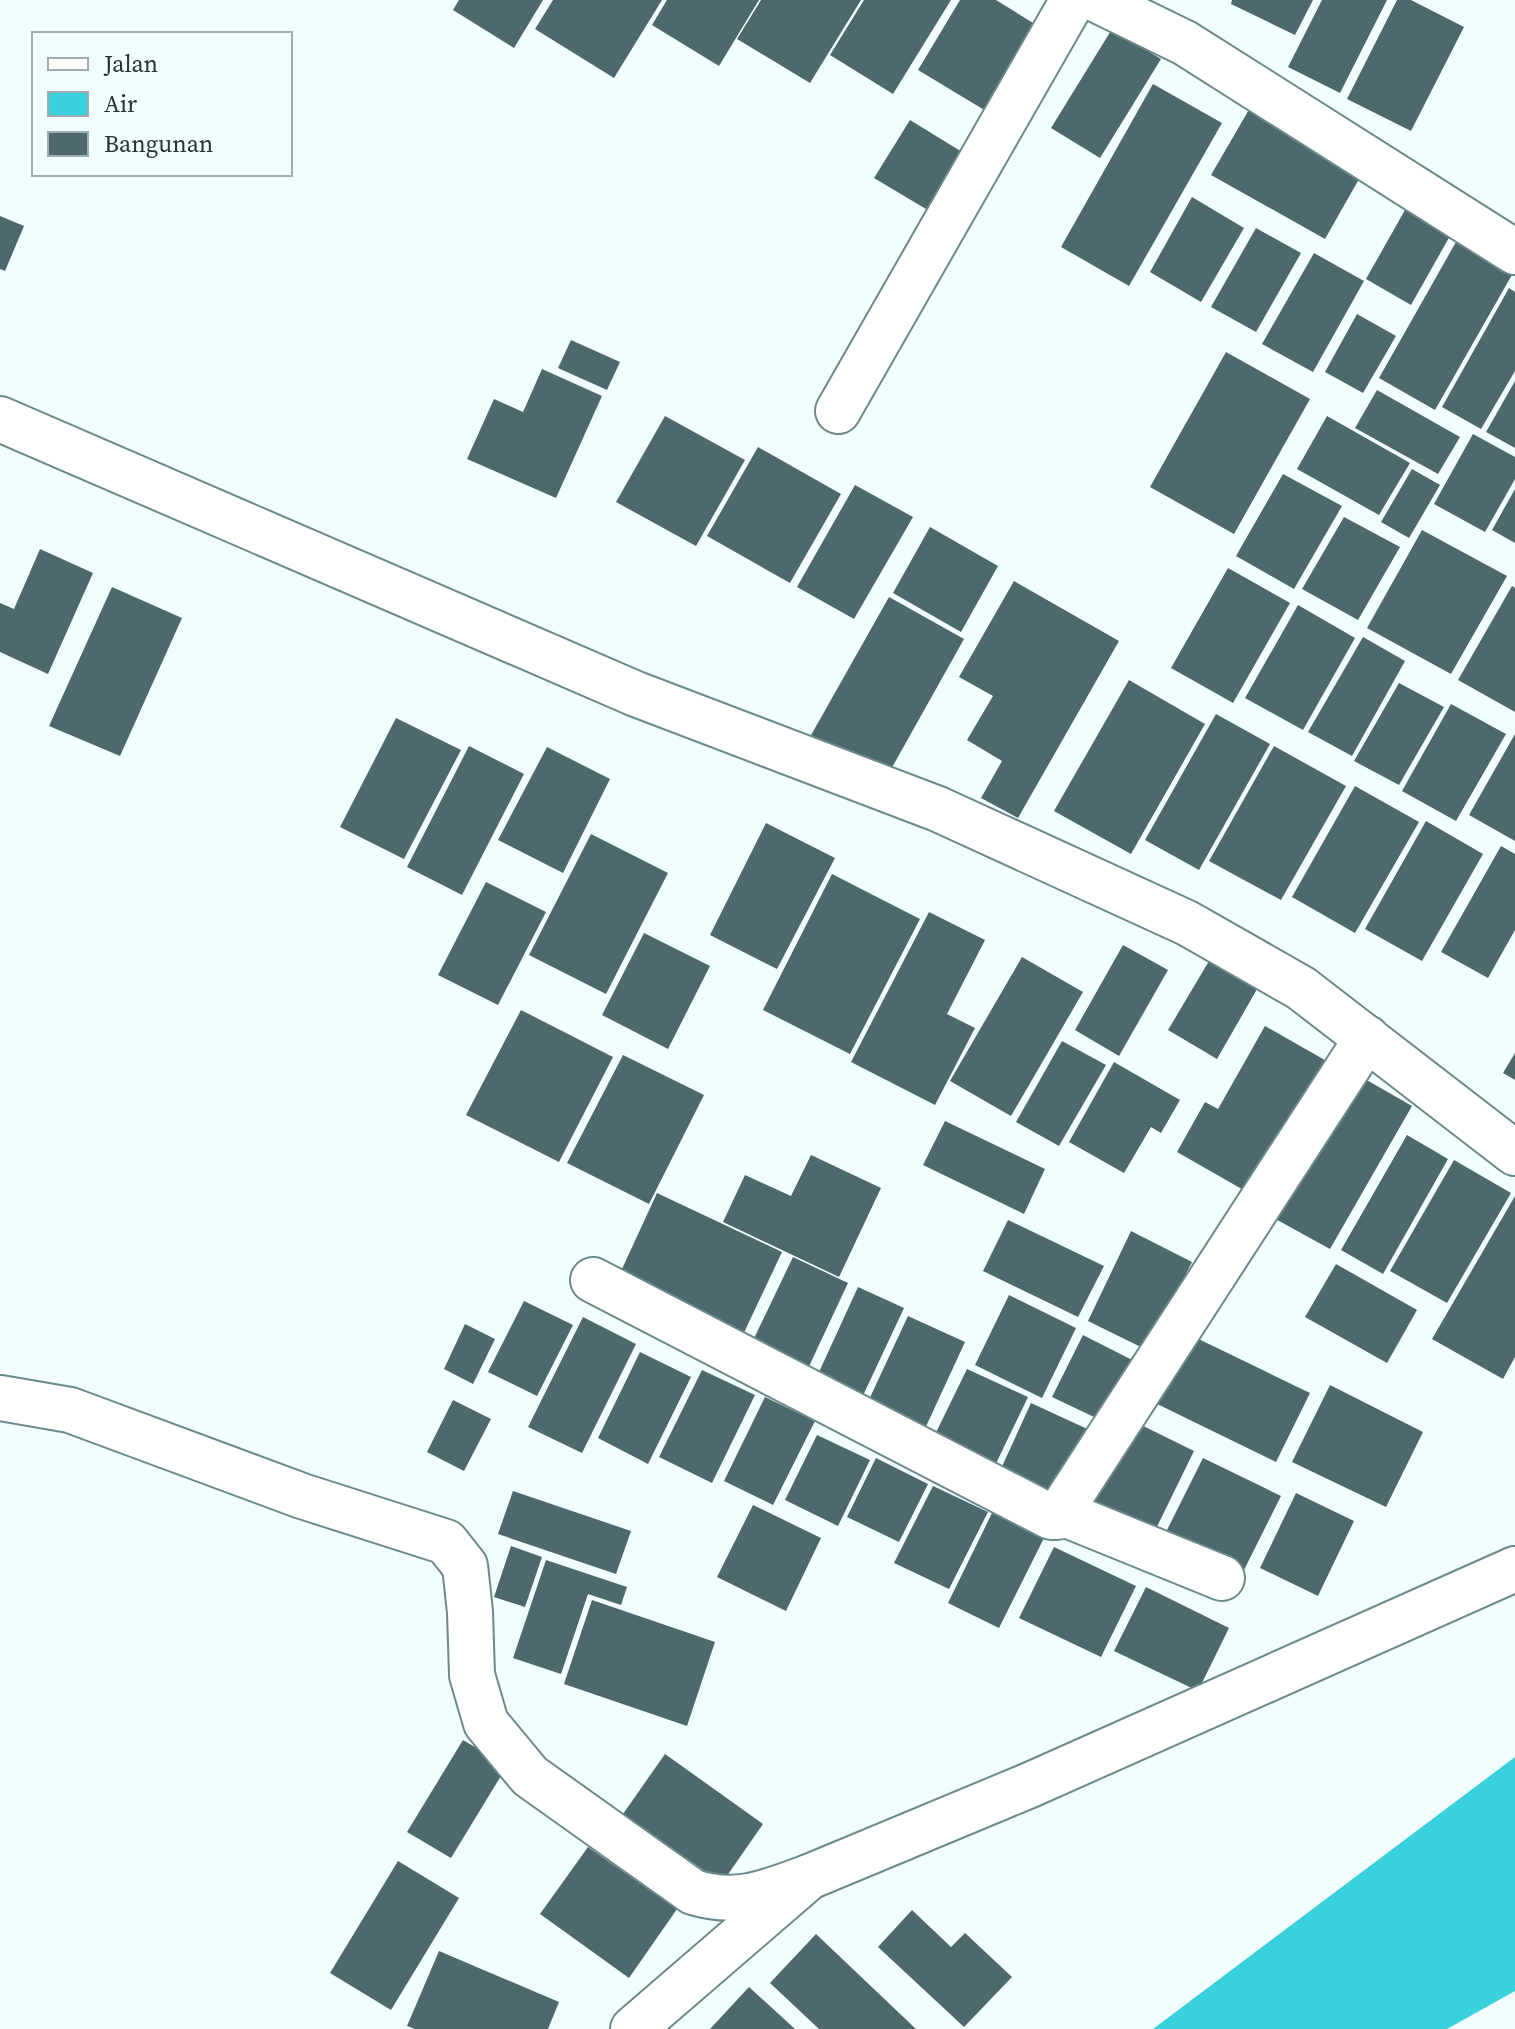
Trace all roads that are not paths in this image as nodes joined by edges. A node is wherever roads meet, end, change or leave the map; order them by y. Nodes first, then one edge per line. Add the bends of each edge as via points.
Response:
1 (1073, 0) edge
2 (1097, 0) edge
3 (1515, 252) edge
4 (838, 411) dead end
5 (0, 419) edge
6 (1367, 1038) junction
7 (1515, 1153) edge
8 (593, 1280) dead end
9 (0, 1398) edge
10 (1062, 1513) junction
11 (1515, 1569) edge
12 (1222, 1578) dead end
13 (809, 1877) junction
14 (633, 2029) edge

1 - 4 street
2 - 3 street via 1185,43
5 - 6 street via 636,694 938,809 1187,923 1301,988
6 - 7 street
6 - 10 street
8 - 10 street via 1051,1517
9 - 13 street via 70,1410 302,1496 446,1542 465,1566 472,1675 486,1723 530,1776 693,1892 740,1899
10 - 12 street
11 - 13 street via 1030,1785
13 - 14 street

